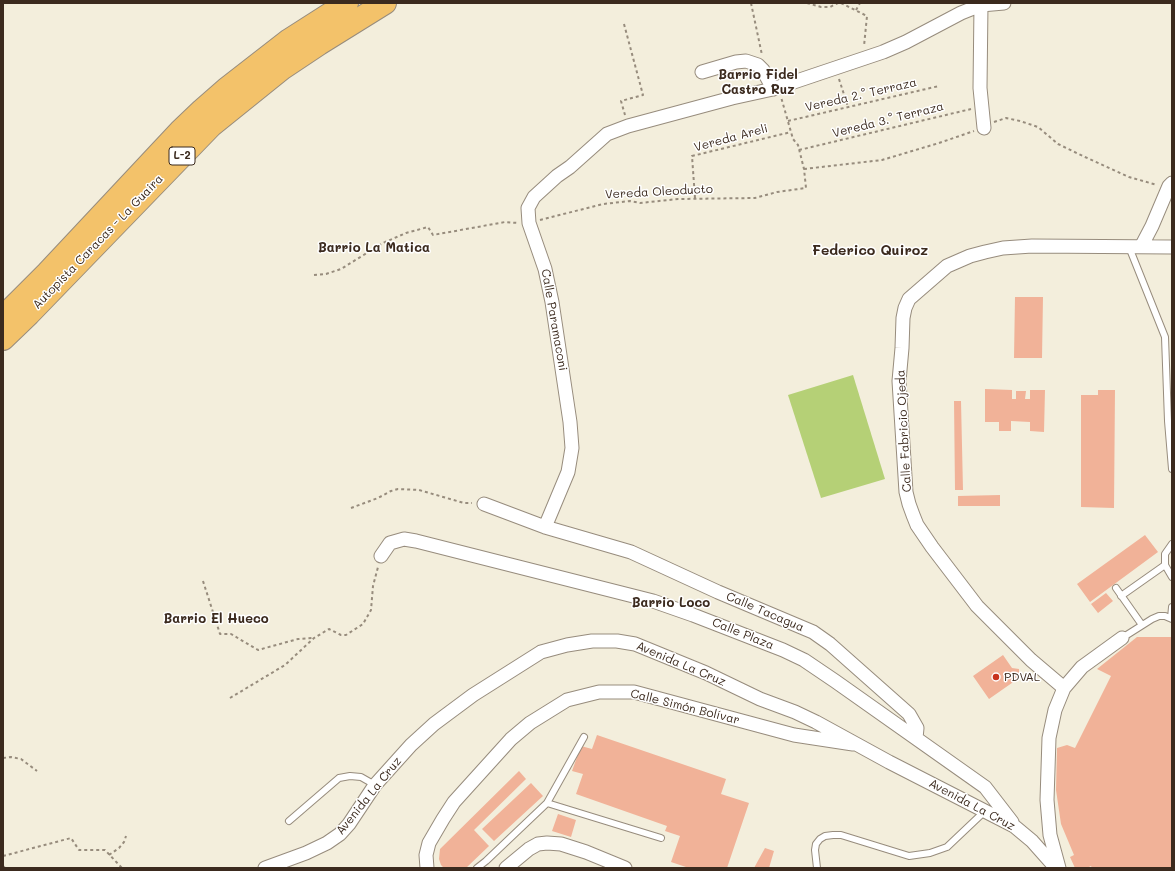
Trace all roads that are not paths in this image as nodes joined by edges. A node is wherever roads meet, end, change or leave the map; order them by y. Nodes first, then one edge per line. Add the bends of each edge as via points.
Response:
1 (347, 3) edge
2 (385, 3) edge
3 (1004, 3) edge
4 (981, 5) junction
5 (702, 72) dead end
6 (776, 88) junction
7 (984, 128) road end
8 (1170, 185) edge
9 (1135, 247) junction
10 (1172, 247) edge
11 (3, 317) edge
12 (3, 339) edge
13 (1172, 469) edge
14 (484, 504) road end
15 (546, 527) junction
16 (1172, 544) edge
17 (381, 556) road end
18 (1165, 565) junction
19 (1172, 578) edge
20 (1116, 588) dead end
21 (1121, 596) junction
22 (1172, 607) edge
23 (1172, 618) edge
24 (1142, 625) junction
25 (1122, 638) joint
26 (1064, 688) junction
27 (584, 737) dead end
28 (916, 738) junction
29 (861, 746) junction
30 (375, 785) junction
31 (547, 803) junction
32 (986, 811) junction
33 (289, 821) dead end
34 (1014, 826) junction
35 (661, 838) dead end
36 (265, 868) edge
37 (427, 868) edge
38 (477, 868) edge
39 (506, 868) edge
40 (625, 868) edge
41 (817, 868) edge
42 (1056, 868) edge
43 (1059, 868) edge

1 - 11 highway, Autopista Caracas - La Guaira / L-2 via 289,40 202,110
2 - 12 highway, Autopista Caracas - La Guaira / L-2 via 283,68 211,126
3 - 4 street, Calle Paramaconi
4 - 6 street, Calle Paramaconi via 906,42
4 - 7 street via 980,88
5 - 6 street via 746,61 758,65
6 - 15 street, Calle Paramaconi via 628,126 607,134 534,196 528,208 529,223 545,269 552,302 572,448 568,472
8 - 9 street via 1152,226
9 - 10 street, Calle Fabricio Ojeda
9 - 13 lane via 1165,337
9 - 26 street, Calle Fabricio Ojeda via 1032,246 1003,248 970,256 947,266 909,299 903,318 899,381 906,492 917,525 977,606
14 - 15 street, Calle Tacagua
15 - 28 street, Calle Tacagua via 631,552 813,632 909,714 917,728
16 - 18 lane via 1165,554
17 - 28 street, Calle Plaza via 390,543 404,539 653,601 804,660
18 - 19 lane
18 - 21 lane
20 - 21 lane
21 - 24 lane
22 - 23 lane
23 - 24 lane via 1159,616
24 - 25 lane
25 - 26 street via 1082,667
26 - 43 street via 1055,710 1049,738 1047,800 1050,835
27 - 31 lane
28 - 34 street, Calle Plaza via 985,787
29 - 30 street, Avenida La Cruz via 796,712 760,699 706,673 635,644 592,641 567,644 541,652 473,695 411,745
29 - 32 street, Avenida La Cruz
29 - 37 street, Calle Simón Bolívar via 794,735 634,692 599,692 567,700 530,723 511,739 454,802 429,843 426,855
30 - 33 lane via 361,777 340,778
30 - 36 street, Avenida La Cruz via 340,834 306,853
31 - 35 lane
31 - 38 lane
32 - 34 street, Avenida La Cruz
32 - 41 lane via 947,847 930,853 909,856 841,835 825,836 816,844
34 - 42 street, Avenida La Cruz via 1032,841
39 - 40 street via 529,849 547,843 561,844 586,852

